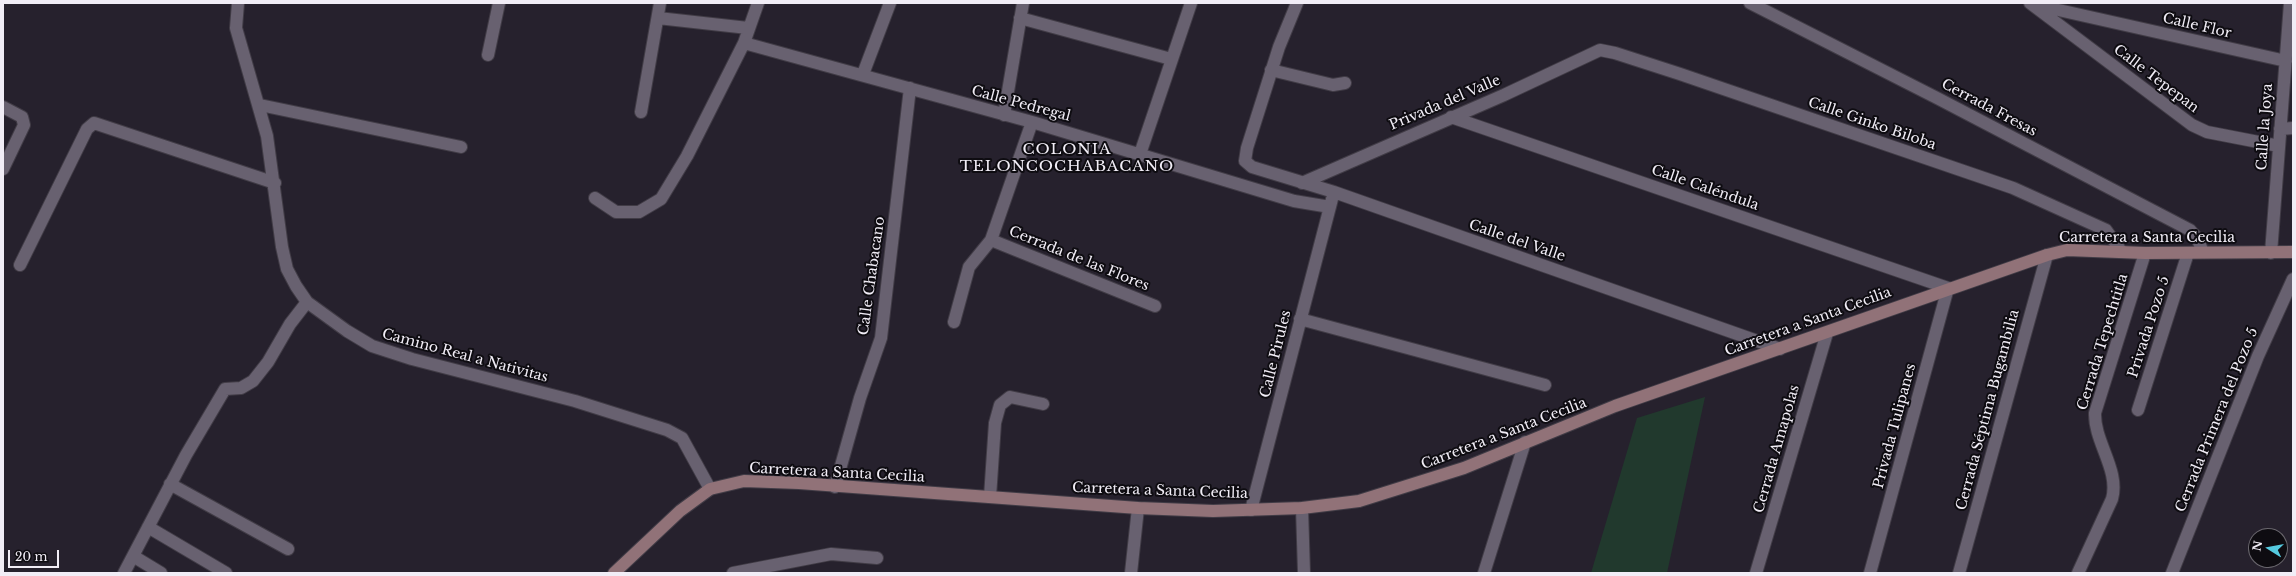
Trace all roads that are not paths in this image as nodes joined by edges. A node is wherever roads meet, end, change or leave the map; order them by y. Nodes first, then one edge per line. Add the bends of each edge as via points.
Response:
1 (238, 3) edge
2 (499, 3) edge
3 (660, 3) edge
4 (758, 3) edge
5 (890, 3) edge
6 (1023, 3) edge
7 (1191, 3) edge
8 (1297, 3) edge
9 (1750, 3) edge
10 (2031, 3) edge
11 (2290, 3) edge
12 (658, 18) junction
13 (1020, 18) junction
14 (748, 28) junction
15 (744, 44) junction
16 (1600, 50) joint
17 (488, 55) dead end
18 (1171, 59) junction
19 (2286, 61) junction
20 (1271, 70) junction
21 (863, 74) junction
22 (1345, 83) dead end
23 (910, 88) junction
24 (260, 105) junction
25 (3, 107) edge
26 (641, 112) dead end
27 (1004, 115) junction
28 (1451, 117) junction
29 (1032, 122) junction
30 (2293, 128) edge
31 (2280, 129) junction
32 (2279, 146) junction
33 (461, 147) dead end
34 (1140, 154) junction
35 (3, 169) edge
36 (1302, 182) junction
37 (275, 183) junction
38 (1334, 192) junction
39 (595, 198) dead end
40 (1330, 207) junction
41 (991, 240) junction
42 (2120, 251) junction
43 (2203, 252) junction
44 (2293, 252) edge
45 (2145, 253) junction
46 (2188, 253) junction
47 (2271, 253) junction
48 (2047, 255) junction
49 (20, 265) dead end
50 (2293, 278) edge
51 (1948, 288) junction
52 (307, 302) junction
53 (1155, 306) dead end
54 (1300, 319) junction
55 (954, 322) dead end
56 (1826, 333) junction
57 (1780, 349) junction
58 (1545, 385) dead end
59 (1043, 404) dead end
60 (2138, 410) dead end
61 (1526, 442) junction
62 (170, 484) junction
63 (835, 487) junction
64 (710, 489) junction
65 (990, 497) junction
66 (1138, 508) junction
67 (1302, 508) junction
68 (1251, 510) junction
69 (148, 527) junction
70 (288, 549) dead end
71 (133, 556) junction
72 (877, 558) dead end
73 (124, 573) edge
74 (161, 573) edge
75 (226, 573) edge
76 (614, 573) edge
77 (733, 573) edge
78 (1131, 573) edge
79 (1304, 573) edge
80 (1484, 573) edge
81 (1756, 573) edge
82 (1870, 573) edge
83 (1959, 573) edge
84 (2078, 573) edge
85 (2172, 573) edge

1 - 24 street, Camino Real a Nativitas via 236,28
2 - 17 street
3 - 12 street
4 - 14 street
5 - 21 street
6 - 13 street
7 - 18 street
8 - 20 street
9 - 43 street, Cerrada Fresas via 2190,230
10 - 19 street, Calle Flor
10 - 32 street, Calle Tepepan via 2192,125 2206,132
11 - 19 street, Calle la Joya
12 - 14 street
12 - 26 street
13 - 18 street
13 - 27 street
14 - 15 street
15 - 21 street, Calle Pedregal
15 - 39 street via 687,156 661,199 639,212 616,212
16 - 28 street, Privada del Valle
16 - 42 street, Calle Ginko Biloba via 1666,69 2013,188 2106,230
18 - 34 street
19 - 31 street, Calle la Joya
20 - 22 street via 1333,85
20 - 36 street, Calle del Valle via 1245,161 1252,167
21 - 23 street, Calle Pedregal
23 - 27 street, Calle Pedregal
23 - 63 street, Calle Chabacano via 880,338
24 - 33 street
24 - 37 street, Camino Real a Nativitas
25 - 35 street via 22,116 24,125
27 - 29 street, Calle Pedregal
28 - 36 street, Privada del Valle
28 - 51 street, Calle Caléndula
29 - 34 street, Calle Pedregal
29 - 41 street, Cerrada de las Flores
30 - 31 street
31 - 32 street, Calle la Joya
32 - 47 street, Calle la Joya
34 - 40 street, Calle Pedregal via 1294,201
36 - 38 street, Calle del Valle
37 - 49 street via 94,123 87,129
37 - 52 street, Camino Real a Nativitas via 287,269
38 - 40 street, Calle Pirules
38 - 57 street, Calle del Valle
40 - 54 street, Calle Pirules
41 - 53 street, Cerrada de las Flores
41 - 55 street, Cerrada de las Flores via 969,267
42 - 45 main road, Carretera a Santa Cecilia
42 - 48 main road, Carretera a Santa Cecilia via 2068,250
43 - 46 main road, Carretera a Santa Cecilia
43 - 47 main road, Carretera a Santa Cecilia
44 - 47 main road, Carretera a Santa Cecilia
45 - 46 main road, Carretera a Santa Cecilia
45 - 84 street, Cerrada Tepechtitla via 2095,413 2094,425 2115,488
46 - 60 street, Privada Pozo 5
48 - 51 main road, Carretera a Santa Cecilia
48 - 83 street, Cerrada Séptima Bugambilia
50 - 85 street, Cerrada Primera del Pozo 5 via 2258,356
51 - 56 main road, Carretera a Santa Cecilia
51 - 82 street, Privada Tulipanes
52 - 62 street via 253,381 241,388 225,389
52 - 64 street, Camino Real a Nativitas via 347,332 372,346 412,359 575,401 667,430 682,438
54 - 58 street
54 - 68 street, Calle Pirules
56 - 57 main road, Carretera a Santa Cecilia
56 - 81 street, Cerrada Amapolas
57 - 61 main road, Carretera a Santa Cecilia via 1615,406
59 - 65 street via 1010,397 1000,405 995,423
61 - 67 main road, Carretera a Santa Cecilia via 1464,468 1359,501
61 - 80 street
62 - 69 street
62 - 70 street
63 - 64 main road, Carretera a Santa Cecilia via 744,481
63 - 65 main road, Carretera a Santa Cecilia
64 - 76 main road, Carretera a Santa Cecilia via 680,511
65 - 66 main road, Carretera a Santa Cecilia
66 - 68 main road, Carretera a Santa Cecilia
66 - 78 street
67 - 68 main road, Carretera a Santa Cecilia
67 - 79 street
69 - 71 street
69 - 75 street
71 - 73 street
71 - 74 street
72 - 77 street via 831,554

